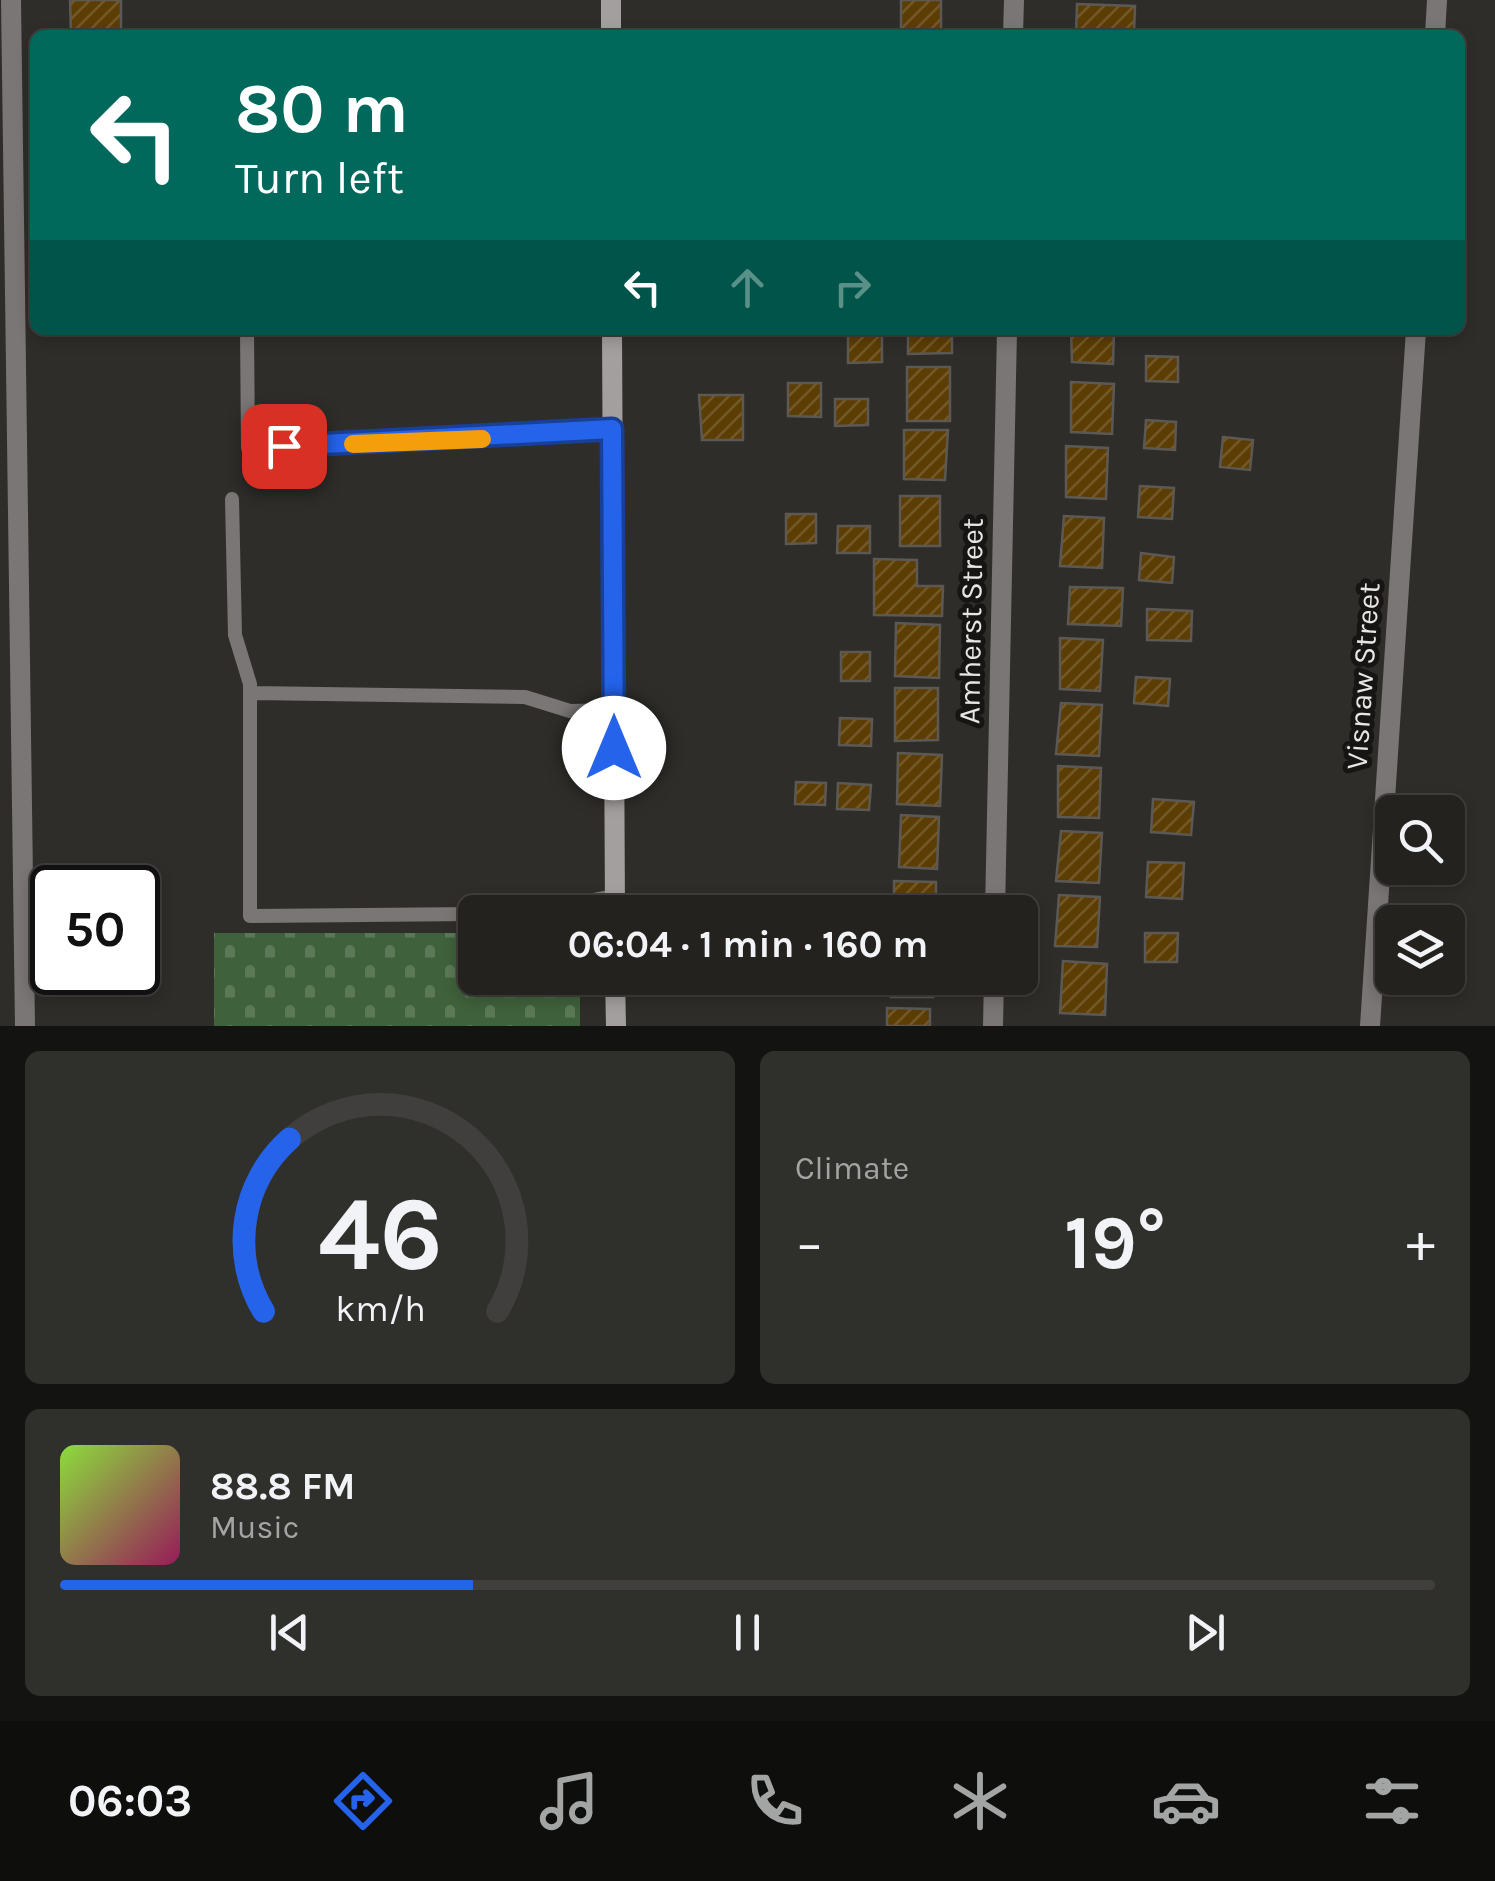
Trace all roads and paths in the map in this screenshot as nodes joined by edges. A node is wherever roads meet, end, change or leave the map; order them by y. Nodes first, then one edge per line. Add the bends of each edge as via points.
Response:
1 (11, 0) edge
2 (611, 0) edge
3 (1014, 0) edge
4 (1437, 0) edge
5 (611, 30) edge
6 (1013, 30) edge
7 (1435, 30) edge
8 (247, 335) edge
9 (612, 335) edge
10 (1007, 335) edge
11 (1416, 335) edge
12 (612, 429) junction
13 (232, 498) dead end
14 (250, 693) junction
15 (614, 710) junction
16 (615, 895) edge
17 (995, 895) edge
18 (458, 914) edge
19 (615, 995) edge
20 (993, 995) edge
21 (25, 1026) edge
22 (616, 1026) edge
23 (992, 1026) edge
24 (1370, 1026) edge

1 - 21 street
2 - 5 main road
3 - 6 street
4 - 7 street
8 - 12 lane via 248,448
9 - 12 main road
10 - 17 street, Amherst Street
11 - 24 street, Visnaw Street
12 - 15 main road
13 - 14 lane via 234,635
14 - 15 lane via 526,697 570,711
14 - 18 lane via 250,916
15 - 16 main road
19 - 22 main road
20 - 23 street

